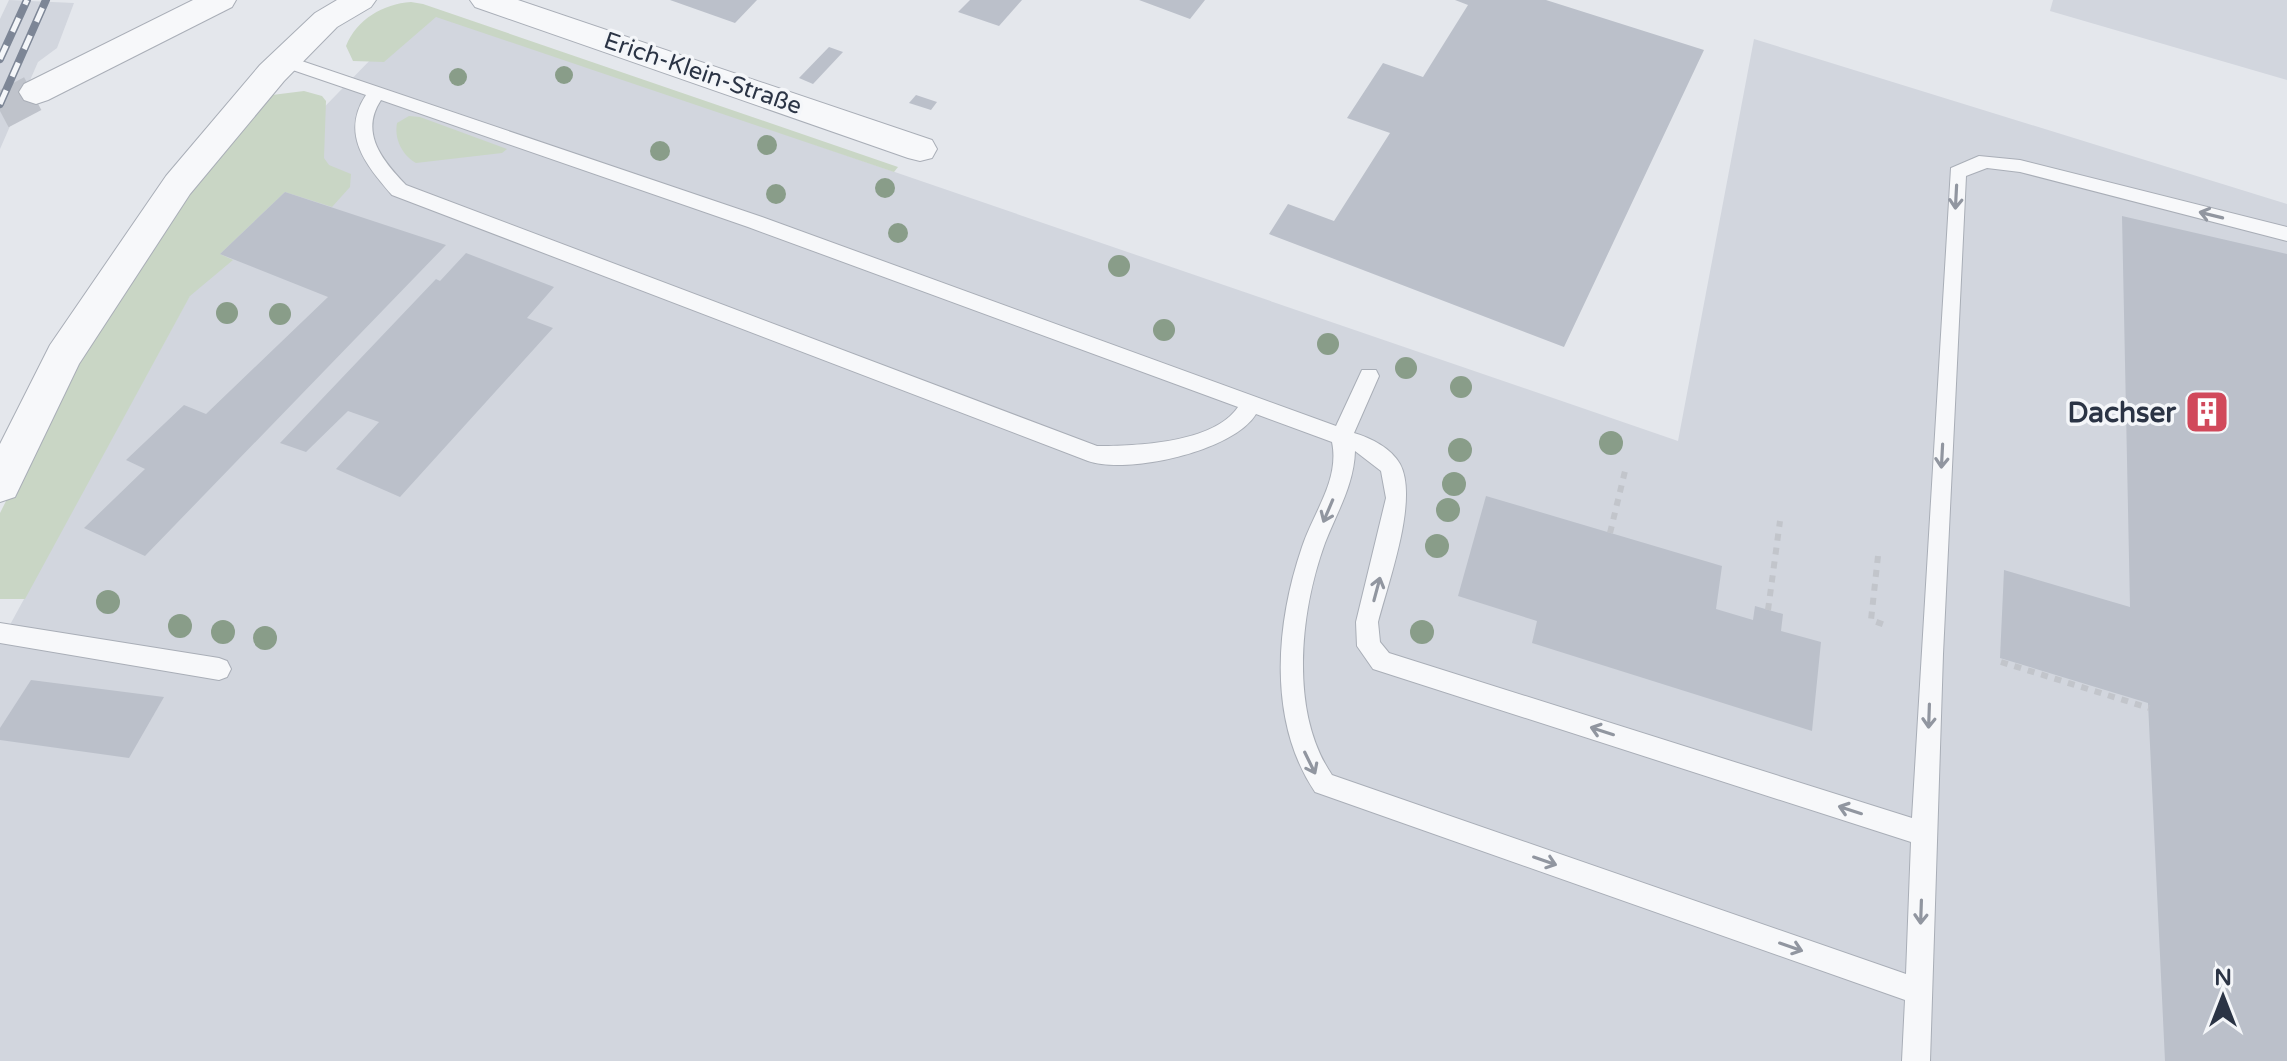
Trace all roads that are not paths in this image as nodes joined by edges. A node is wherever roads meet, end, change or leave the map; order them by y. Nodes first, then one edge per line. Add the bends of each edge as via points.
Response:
1 (220, 0) edge
2 (360, 0) edge
3 (486, 0) edge
4 (284, 61) junction
5 (378, 91) junction
6 (36, 92) tunnel mouth
7 (920, 149) dead end
8 (2287, 234) edge
9 (1369, 376) dead end
10 (1252, 403) junction
11 (1342, 437) junction
12 (0, 485) edge
13 (0, 633) edge
14 (219, 669) dead end
15 (1924, 834) junction
16 (1919, 992) junction
17 (1916, 1061) edge

1 - 6 street
2 - 4 street via 326,20
3 - 7 street, Erich-Klein-Straße via 568,20 756,83
4 - 5 lane
4 - 12 street via 178,185 64,356
5 - 10 lane
5 - 10 lane via 360,125 371,159 399,190 1096,455 1135,456 1215,435 1236,424
8 -> 15 lane via 2020,166 1988,161 1967,164 1957,173
9 - 11 lane
10 - 11 lane
15 -> 11 lane via 1381,661 1369,646 1367,622 1397,498 1391,467 1367,446
11 -> 16 lane via 1346,450 1338,488 1298,598 1294,652 1302,740 1311,770 1324,784
13 - 14 lane
15 -> 16 lane
16 - 17 lane

